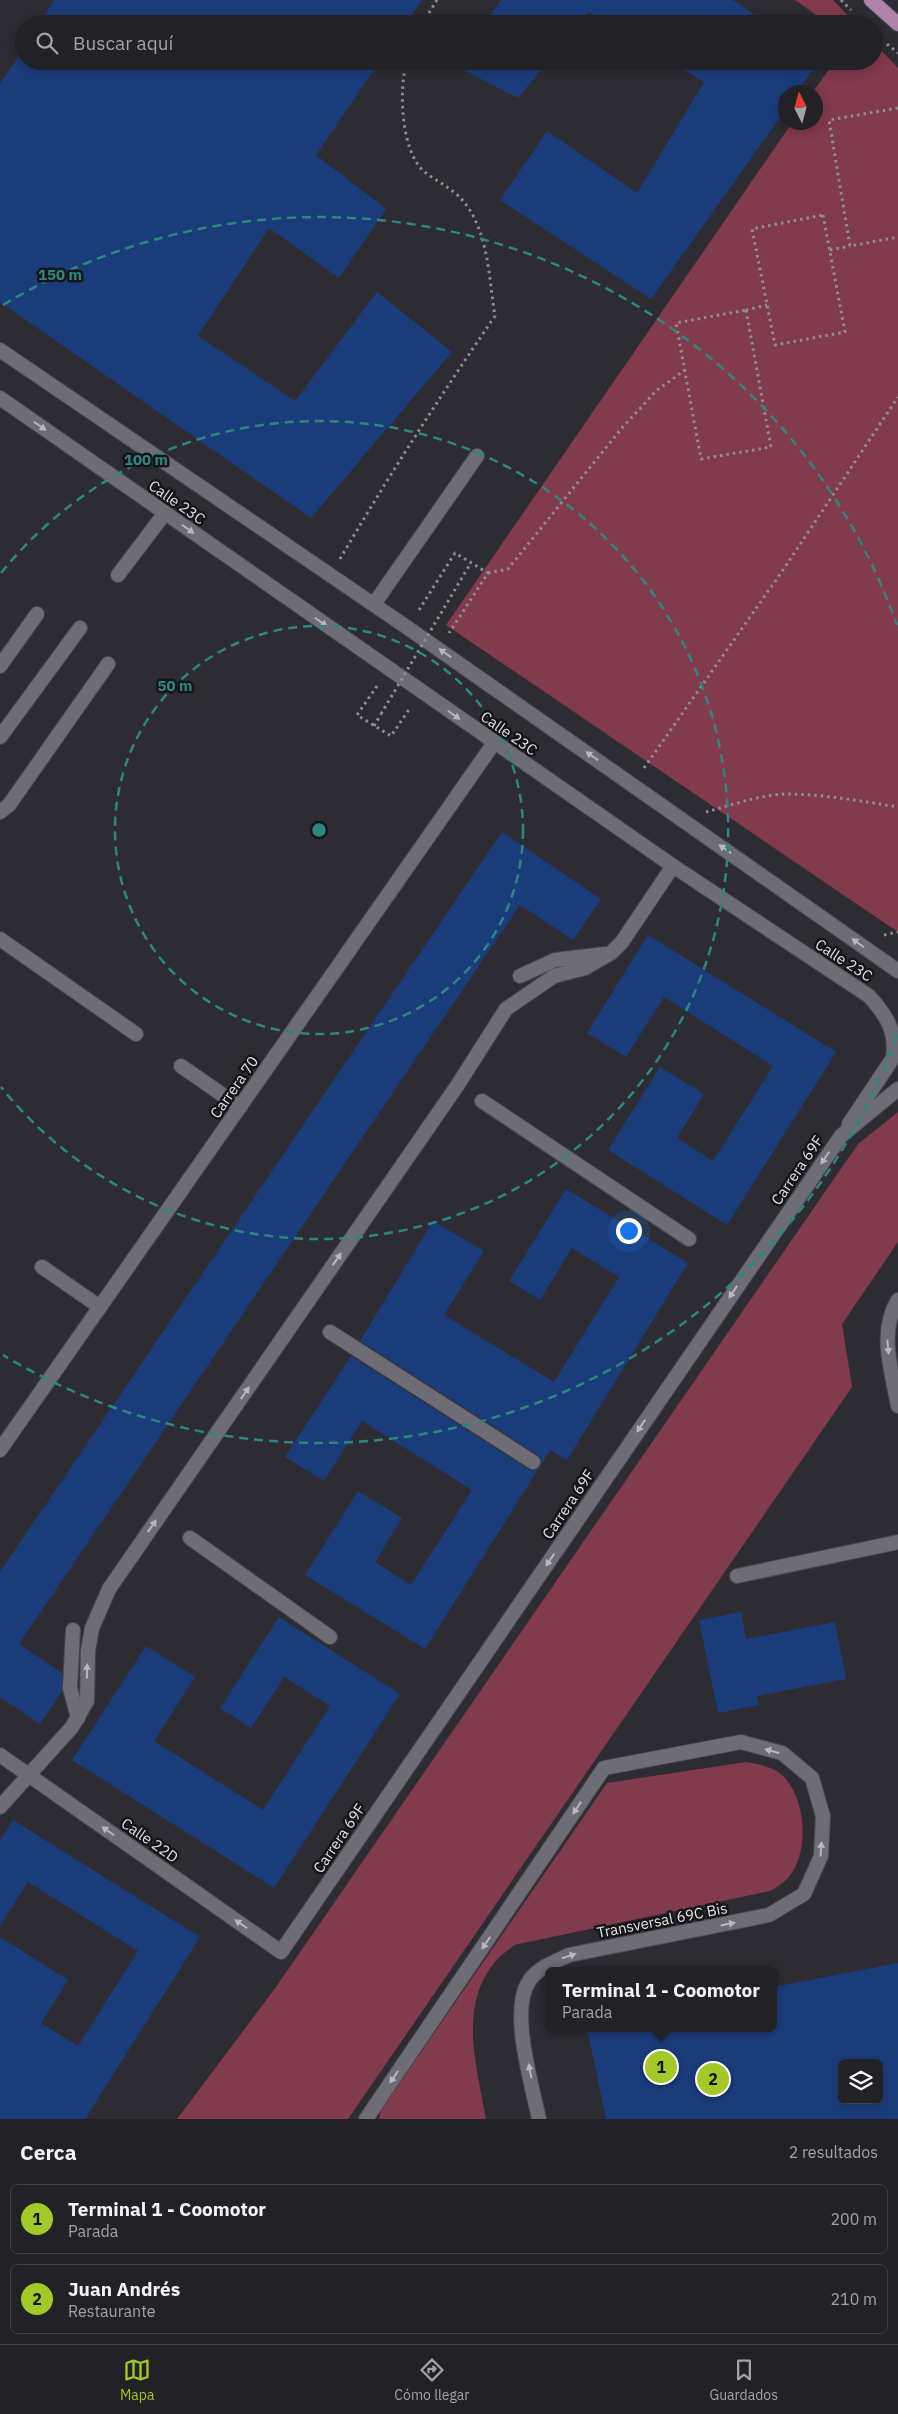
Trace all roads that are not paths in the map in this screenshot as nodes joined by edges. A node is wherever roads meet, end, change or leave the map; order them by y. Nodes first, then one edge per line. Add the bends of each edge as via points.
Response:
1 (871, 0) edge
2 (898, 24) edge
3 (0, 350) edge
4 (0, 398) edge
5 (477, 456) dead end
6 (165, 513) junction
7 (118, 575) dead end
8 (374, 604) junction
9 (37, 614) dead end
10 (80, 628) dead end
11 (108, 664) dead end
12 (0, 666) edge
13 (0, 737) edge
14 (494, 743) junction
15 (0, 812) edge
16 (673, 866) junction
17 (0, 939) edge
18 (611, 953) junction
19 (898, 970) edge
20 (520, 976) dead end
21 (136, 1034) dead end
22 (181, 1066) dead end
23 (898, 1089) edge
24 (482, 1101) dead end
25 (240, 1107) junction
26 (841, 1136) junction
27 (689, 1239) dead end
28 (42, 1267) dead end
29 (898, 1300) edge
30 (100, 1307) junction
31 (330, 1332) dead end
32 (898, 1406) edge
33 (0, 1450) edge
34 (533, 1462) dead end
35 (190, 1538) dead end
36 (898, 1542) edge
37 (737, 1576) dead end
38 (73, 1630) dead end
39 (330, 1637) dead end
40 (78, 1718) junction
41 (0, 1755) edge
42 (27, 1774) junction
43 (0, 1807) edge
44 (281, 1952) joint
45 (366, 2119) edge
46 (539, 2119) edge

1 - 2 highway
3 - 8 street, Calle 23C
4 -> 6 street, Calle 23C
5 - 8 street
6 - 7 street
6 -> 14 street, Calle 23C
19 -> 8 street, Calle 23C
9 - 12 street
10 - 13 street
11 - 15 street via 9,806
14 - 16 street, Calle 23C
14 - 25 street, Carrera 70
16 - 18 street via 622,942
16 - 26 street, Calle 23C via 869,996 885,1014 895,1045 893,1058
17 - 21 street
18 - 20 street via 555,960
40 -> 18 street via 86,1701 92,1628 109,1589 457,1086 503,1013 554,976 585,968
22 - 25 street
23 - 26 street, Carrera 69F
24 - 27 street
25 - 30 street, Carrera 70
26 -> 44 street, Carrera 69F
28 - 30 street
29 -> 32 street via 891,1312 887,1338
30 - 33 street, Carrera 70
31 - 34 street
35 - 39 street
36 - 37 street
38 - 40 street via 70,1688
40 - 42 street
41 - 42 street, Calle 22D
42 - 43 street
44 -> 42 street, Calle 22D
46 -> 45 street, Transversal 69C Bis via 520,2017 522,1996 528,1981 546,1966 569,1955 769,1916 804,1894 821,1856 823,1816 812,1778 782,1753 740,1742 604,1768

